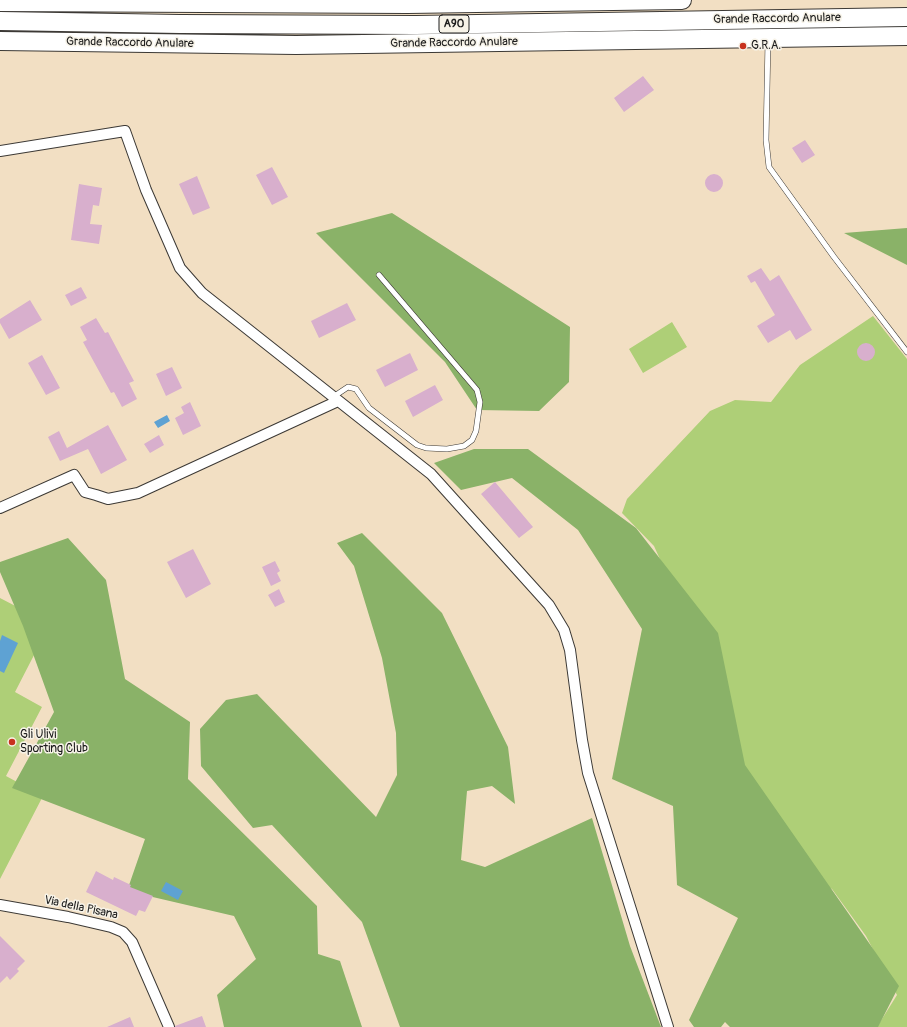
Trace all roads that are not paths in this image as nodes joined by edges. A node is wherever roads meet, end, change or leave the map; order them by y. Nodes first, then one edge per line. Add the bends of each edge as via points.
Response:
1 (682, 0) edge
2 (0, 2) edge
3 (907, 17) edge
4 (0, 21) edge
5 (907, 36) edge
6 (768, 38) junction
7 (0, 41) edge
8 (0, 151) edge
9 (379, 275) dead end
10 (907, 352) edge
11 (335, 399) junction
12 (0, 508) edge
13 (0, 905) edge
14 (169, 1027) edge
15 (668, 1027) edge

1 - 2 highway, A90 via 408,4
3 - 4 highway, Grande Raccordo Anulare / A90 via 416,25
5 - 6 highway, Grande Raccordo Anulare
6 - 7 highway, Grande Raccordo Anulare via 296,45
6 - 10 lane via 766,140 769,167
8 - 11 street via 125,131 146,190 180,268 202,293 225,313
9 - 11 lane via 477,390 480,402 476,431 472,440 464,446 426,448 417,445 369,408 356,389 348,387
11 - 12 street via 138,493 108,499 86,492 74,475
11 - 15 street via 431,474 550,605 564,630 570,650 588,773
13 - 14 street, Via della Pisana via 68,917 123,932 132,942

